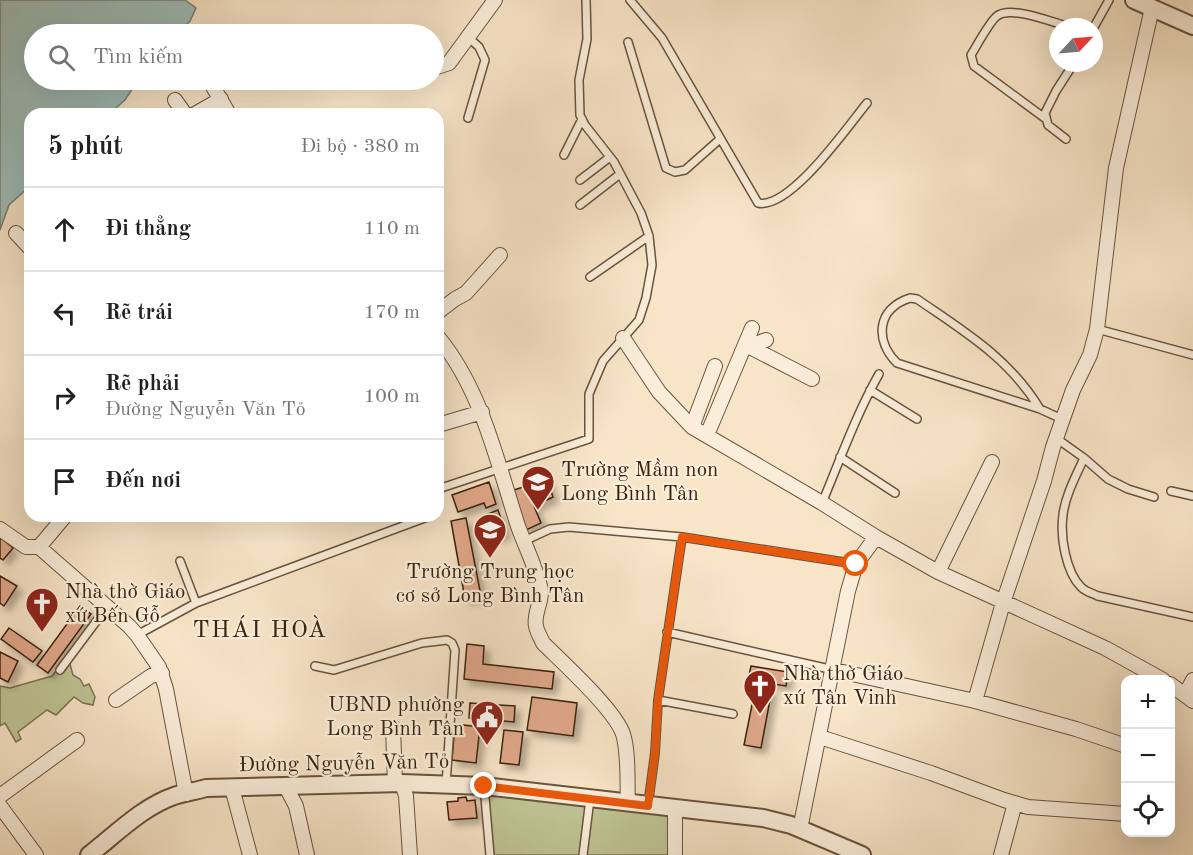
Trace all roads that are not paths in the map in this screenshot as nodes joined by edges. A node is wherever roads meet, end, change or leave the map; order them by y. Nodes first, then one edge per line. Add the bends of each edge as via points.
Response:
1 (495, 0) edge
2 (586, 0) edge
3 (630, 0) edge
4 (1108, 0) edge
5 (1134, 0) edge
6 (1161, 9) junction
7 (1099, 18) edge
8 (1049, 21) edge
9 (1193, 26) edge
10 (468, 37) junction
11 (628, 42) dead end
12 (444, 64) edge
13 (1068, 72) edge
14 (215, 90) edge
15 (221, 99) junction
16 (175, 100) dead end
17 (867, 102) dead end
18 (181, 108) edge
19 (205, 108) edge
20 (226, 108) edge
21 (468, 118) dead end
22 (582, 119) junction
23 (1046, 119) junction
24 (720, 139) junction
25 (1066, 139) dead end
26 (564, 155) dead end
27 (610, 157) junction
28 (620, 174) junction
29 (580, 180) dead end
30 (580, 205) dead end
31 (15, 233) dead end
32 (649, 236) junction
33 (24, 242) edge
34 (500, 255) dead end
35 (590, 277) dead end
36 (444, 307) edge
37 (752, 328) dead end
38 (1098, 329) junction
39 (623, 338) junction
40 (766, 340) dead end
41 (444, 344) edge
42 (746, 347) junction
43 (1193, 355) edge
44 (715, 366) dead end
45 (879, 374) dead end
46 (812, 380) dead end
47 (870, 390) junction
48 (1040, 409) junction
49 (482, 412) junction
50 (917, 419) dead end
51 (1062, 419) junction
52 (444, 423) edge
53 (692, 427) junction
54 (707, 435) junction
55 (1056, 438) junction
56 (840, 458) junction
57 (1084, 458) junction
58 (992, 462) dead end
59 (500, 469) junction
60 (444, 487) edge
61 (1171, 491) dead end
62 (895, 493) dead end
63 (1193, 496) edge
64 (1154, 497) dead end
65 (822, 503) junction
66 (60, 522) edge
67 (414, 522) edge
68 (0, 529) edge
69 (682, 537) junction
70 (876, 537) junction
71 (524, 541) junction
72 (39, 547) junction
73 (180, 561) dead end
74 (856, 564) junction
75 (938, 572) junction
76 (196, 603) junction
77 (1003, 603) junction
78 (107, 607) junction
79 (1193, 618) edge
80 (667, 632) junction
81 (137, 635) junction
82 (315, 666) dead end
83 (60, 670) dead end
84 (834, 670) junction
85 (162, 674) junction
86 (1153, 675) edge
87 (1193, 680) edge
88 (1175, 688) edge
89 (1189, 698) edge
90 (116, 700) dead end
91 (658, 700) junction
92 (975, 701) junction
93 (733, 714) dead end
94 (393, 727) dead end
95 (820, 736) junction
96 (77, 740) dead end
97 (1121, 745) edge
98 (398, 783) junction
99 (446, 785) junction
100 (484, 786) junction
101 (286, 787) junction
102 (232, 788) junction
103 (186, 794) junction
104 (0, 796) edge
105 (590, 799) junction
106 (628, 803) junction
107 (1015, 803) junction
108 (0, 806) edge
109 (648, 806) junction
110 (675, 808) junction
111 (1121, 814) edge
112 (800, 829) junction
113 (36, 855) edge
114 (90, 855) edge
115 (250, 855) edge
116 (307, 855) edge
117 (410, 855) edge
118 (490, 855) edge
119 (583, 855) edge
120 (675, 855) edge
121 (862, 855) edge
122 (1001, 855) edge

1 - 10 street
2 - 22 lane via 587,39 579,80
3 - 24 lane via 662,38
4 - 7 lane
5 - 6 street
6 - 9 street
6 - 38 street via 1116,168
8 - 23 lane via 1017,12 996,16 971,55 974,66
10 - 12 street
10 - 21 lane via 485,60
11 - 24 lane via 666,168 675,172 685,170
13 - 23 lane via 1045,113
14 - 15 street
15 - 19 street
15 - 20 street
16 - 18 street
17 - 24 lane via 805,180 765,205 758,203
22 - 26 lane
22 - 27 lane
23 - 25 lane
27 - 28 lane
27 - 29 lane
28 - 30 lane
28 - 32 lane
31 - 33 street
32 - 35 lane
32 - 39 lane via 652,265 646,298 639,320
34 - 36 street via 466,293
37 - 42 street
38 - 43 lane
38 - 51 street
39 - 53 street via 658,392
39 - 59 lane via 603,361 589,394 589,439
40 - 42 street
41 - 49 street
42 - 46 street
42 - 54 street
44 - 53 street
45 - 47 lane
47 - 50 lane
47 - 56 lane
48 - 48 lane via 897,363 884,346 885,315 902,301 917,299 1007,365
48 - 51 lane
49 - 52 street
49 - 59 street
51 - 55 street
53 - 54 street
54 - 65 street
55 - 57 lane
55 - 77 street
56 - 62 lane
56 - 65 lane
57 - 64 lane via 1108,479
57 - 79 lane via 1066,502 1062,528 1068,563 1079,585 1098,596
58 - 75 street
59 - 60 lane
59 - 71 street
61 - 63 lane
65 - 70 street
66 - 72 street
67 - 76 lane
68 - 72 street via 26,547
69 - 71 lane via 569,527 550,529
69 - 74 lane
69 - 80 lane
70 - 74 street
70 - 75 street
71 - 106 street via 540,587 542,598 535,625 543,643 612,715 623,733
72 - 78 street
73 - 76 lane
74 - 84 street
75 - 77 street
76 - 81 lane
77 - 86 street via 1105,648
77 - 92 street
78 - 81 street
78 - 83 lane
80 - 84 lane
80 - 91 lane
81 - 85 street
82 - 99 lane via 334,670 422,643 452,643 455,673
84 - 92 street
84 - 95 street
85 - 90 street
85 - 103 street
87 - 89 street
88 - 89 street
91 - 93 lane
91 - 109 lane
92 - 97 street
94 - 98 street
95 - 107 street
95 - 112 street
96 - 104 street
98 - 99 street, Đường Nguyễn Văn Tỏ
98 - 101 street, Đường Nguyễn Văn Tỏ
98 - 117 street via 406,796
99 - 100 street, Đường Nguyễn Văn Tỏ
100 - 105 street, Đường Nguyễn Văn Tỏ
100 - 118 lane
101 - 102 street, Đường Nguyễn Văn Tỏ
101 - 116 street via 296,806
102 - 103 street, Đường Nguyễn Văn Tỏ via 206,788
102 - 115 street
103 - 114 street, Đường Nguyễn Văn Tỏ via 158,803
105 - 106 street, Đường Nguyễn Văn Tỏ
105 - 119 lane
106 - 109 street, Đường Nguyễn Văn Tỏ
107 - 111 street
107 - 122 street
108 - 113 street
109 - 110 street, Đường Nguyễn Văn Tỏ
110 - 112 street, Đường Nguyễn Văn Tỏ via 763,818
110 - 120 street
112 - 121 street, Đường Nguyễn Văn Tỏ

